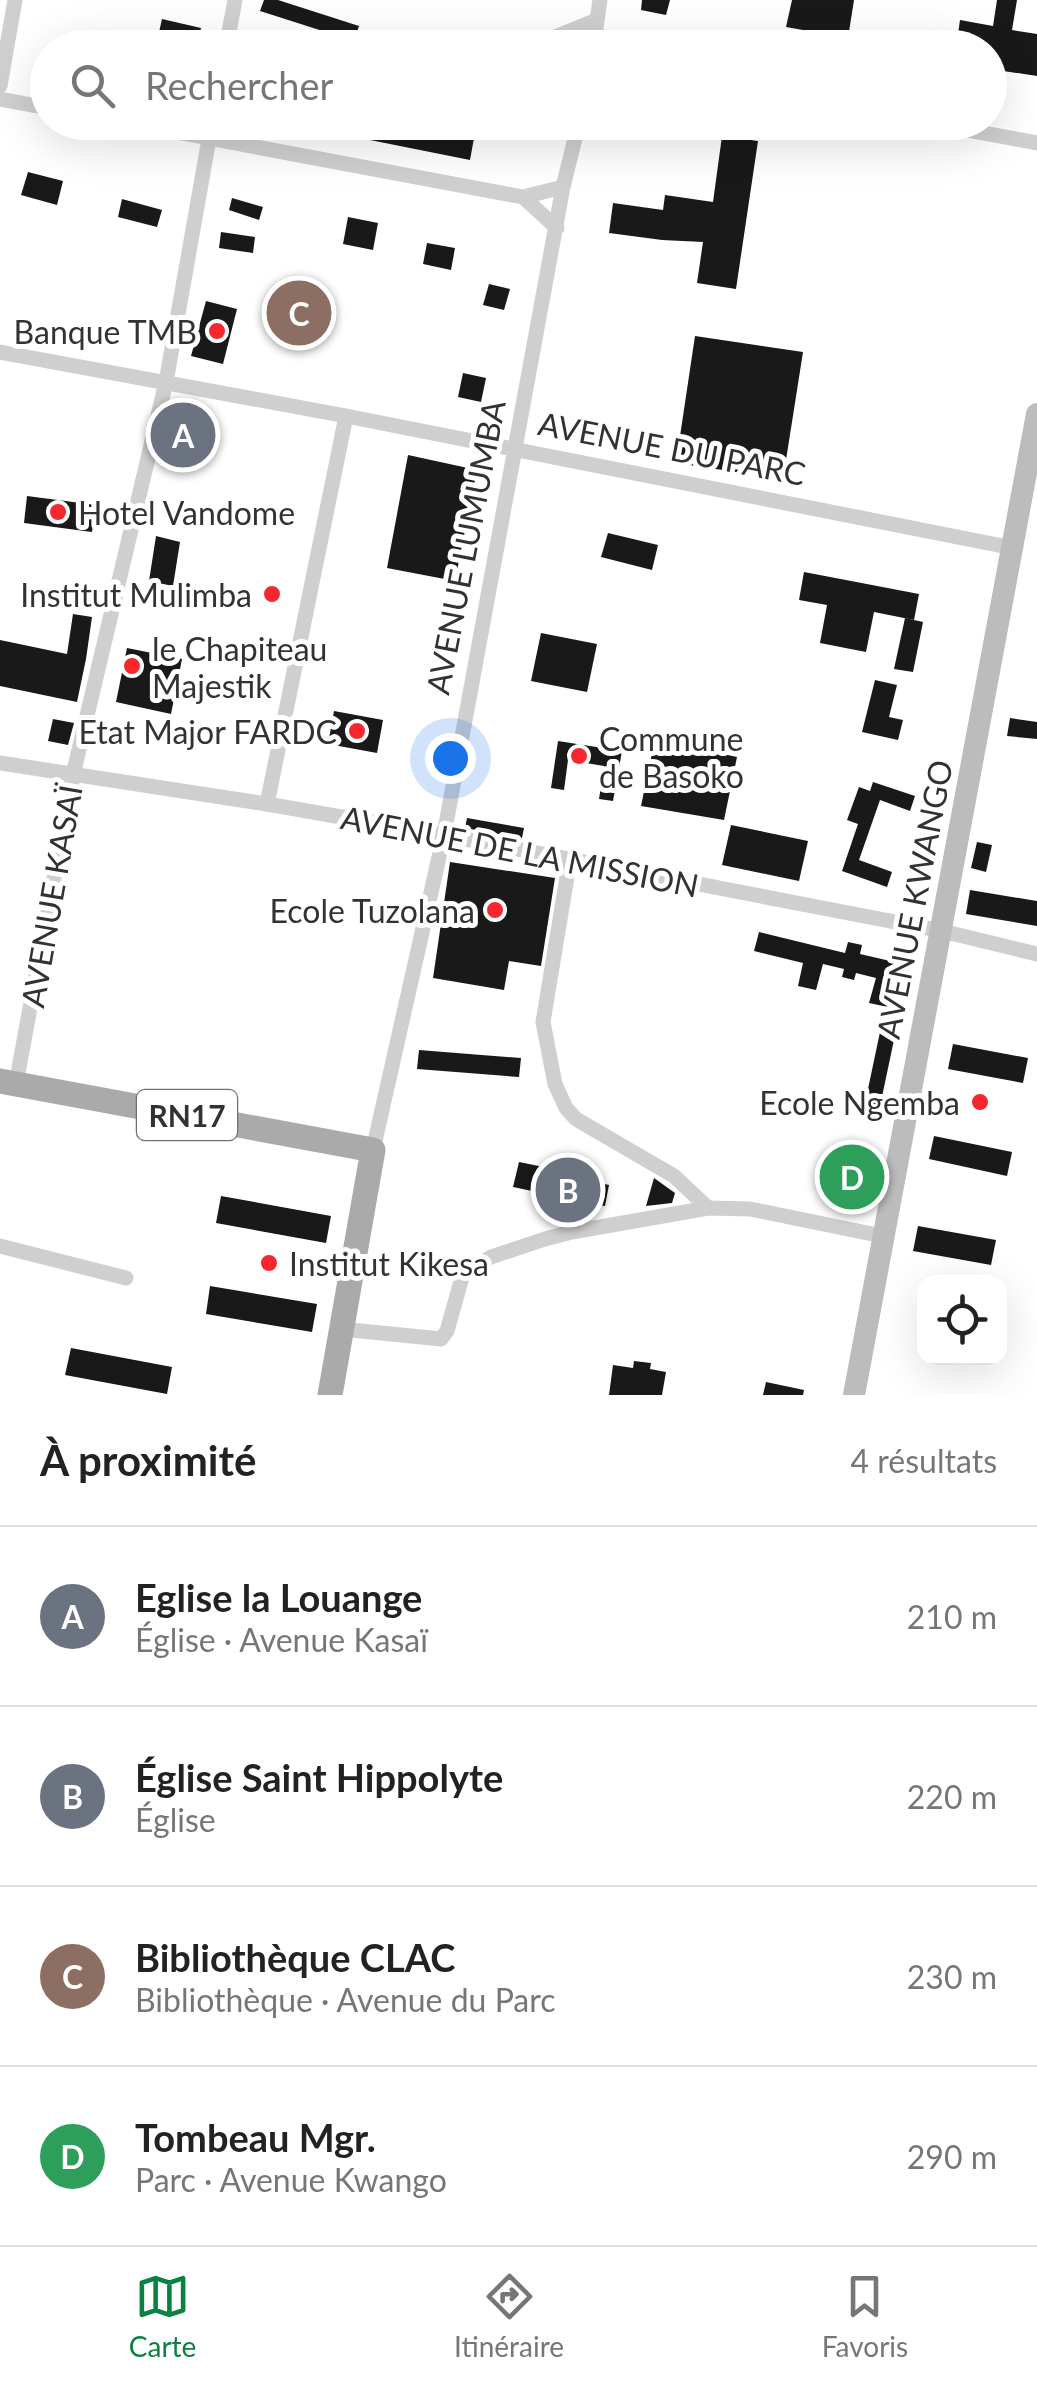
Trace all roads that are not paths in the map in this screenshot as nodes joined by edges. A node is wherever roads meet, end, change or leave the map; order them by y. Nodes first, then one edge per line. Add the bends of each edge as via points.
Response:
1 (15, 0) edge
2 (235, 0) edge
3 (600, 0) edge
4 (229, 30) edge
5 (595, 30) edge
6 (0, 86) edge
7 (0, 100) edge
8 (30, 105) edge
9 (1007, 137) edge
10 (209, 140) edge
11 (254, 140) edge
12 (575, 140) edge
13 (1037, 143) edge
14 (564, 187) junction
15 (523, 197) junction
16 (558, 228) junction
17 (0, 352) edge
18 (166, 382) junction
19 (1037, 414) edge
20 (346, 416) junction
21 (516, 451) junction
22 (1013, 548) junction
23 (1037, 555) edge
24 (0, 762) edge
25 (73, 775) junction
26 (267, 804) junction
27 (444, 835) junction
28 (570, 860) junction
29 (942, 931) junction
30 (1037, 954) edge
31 (8, 1082) edge
32 (374, 1150) junction
33 (708, 1208) junction
34 (882, 1236) junction
35 (0, 1246) edge
36 (126, 1278) dead end
37 (341, 1330) junction
38 (330, 1395) edge
39 (854, 1395) edge

1 - 6 street
2 - 4 street
3 - 5 street
7 - 8 street
9 - 13 street
10 - 18 street, AVENUE KASAÏ
11 - 15 street
12 - 14 street, AVENUE LUMUMBA
14 - 15 street
14 - 16 street, AVENUE LUMUMBA
15 - 16 street
16 - 21 street, AVENUE LUMUMBA
17 - 18 street, AVENUE DU PARC
18 - 20 street, AVENUE DU PARC
18 - 25 street, AVENUE KASAÏ
19 - 22 street, AVENUE KWANGO
20 - 21 street, AVENUE DU PARC
20 - 26 street
21 - 22 street, AVENUE DU PARC
21 - 27 street, AVENUE LUMUMBA
22 - 23 street, AVENUE DU PARC
22 - 29 street, AVENUE KWANGO
24 - 25 street, AVENUE DE LA MISSION
25 - 26 street, AVENUE DE LA MISSION
25 - 31 street, AVENUE KASAÏ
26 - 27 street, AVENUE DE LA MISSION
27 - 28 street, AVENUE DE LA MISSION
27 - 32 street, AVENUE LUMUMBA
28 - 29 street, AVENUE DE LA MISSION
28 - 33 street via 544,1022 555,1084 576,1119 674,1176
29 - 30 street, AVENUE DE LA MISSION
29 - 34 street, AVENUE KWANGO
31 - 32 main road, RN17
32 - 37 main road, AVENUE LUMUMBA
33 - 34 street via 750,1209
33 - 37 street via 572,1232 492,1257 463,1274 441,1340
34 - 39 street, AVENUE KWANGO
35 - 36 street
37 - 38 main road, AVENUE LUMUMBA

